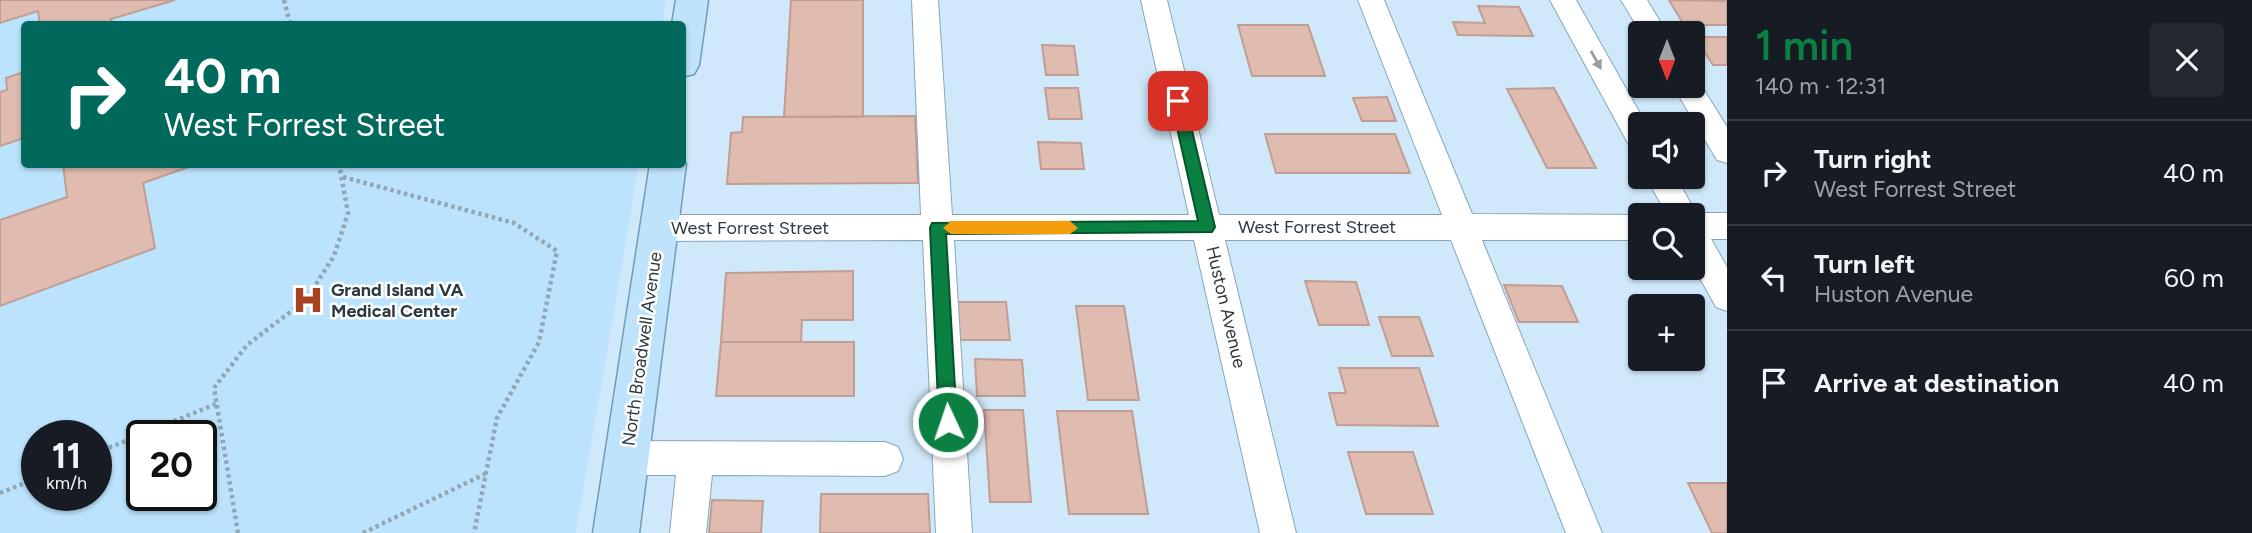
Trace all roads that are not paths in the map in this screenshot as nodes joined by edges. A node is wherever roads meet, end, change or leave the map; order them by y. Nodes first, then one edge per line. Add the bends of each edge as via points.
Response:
1 (692, 0) edge
2 (925, 0) edge
3 (1154, 0) edge
4 (1371, 0) edge
5 (1563, 0) edge
6 (1634, 0) edge
7 (1647, 21) edge
8 (686, 39) edge
9 (1693, 98) edge
10 (1628, 117) edge
11 (1727, 152) edge
12 (667, 168) edge
13 (1705, 226) edge
14 (1727, 226) edge
15 (1207, 227) junction
16 (1462, 227) junction
17 (1628, 227) edge
18 (659, 228) junction
19 (937, 228) junction
20 (1705, 257) edge
21 (1727, 297) edge
22 (627, 458) junction
23 (696, 459) junction
24 (885, 459) dead end
25 (616, 533) edge
26 (688, 533) edge
27 (954, 533) edge
28 (1278, 533) edge
29 (1584, 533) edge

1 - 8 main road
2 - 19 street
3 - 15 street, Huston Avenue
4 - 16 street
5 -> 10 street
6 - 7 street
9 - 11 street
12 - 18 main road, North Broadwell Avenue
13 - 14 street
15 - 16 street, West Forrest Street
15 - 19 street, West Forrest Street
15 - 28 street, Huston Avenue
16 - 17 street, West Forrest Street
16 - 29 street
18 - 19 street, West Forrest Street
18 - 22 main road, North Broadwell Avenue
19 - 27 street
20 - 21 street
22 - 23 street
22 - 25 main road, North Broadwell Avenue
23 - 24 street
23 - 26 street

